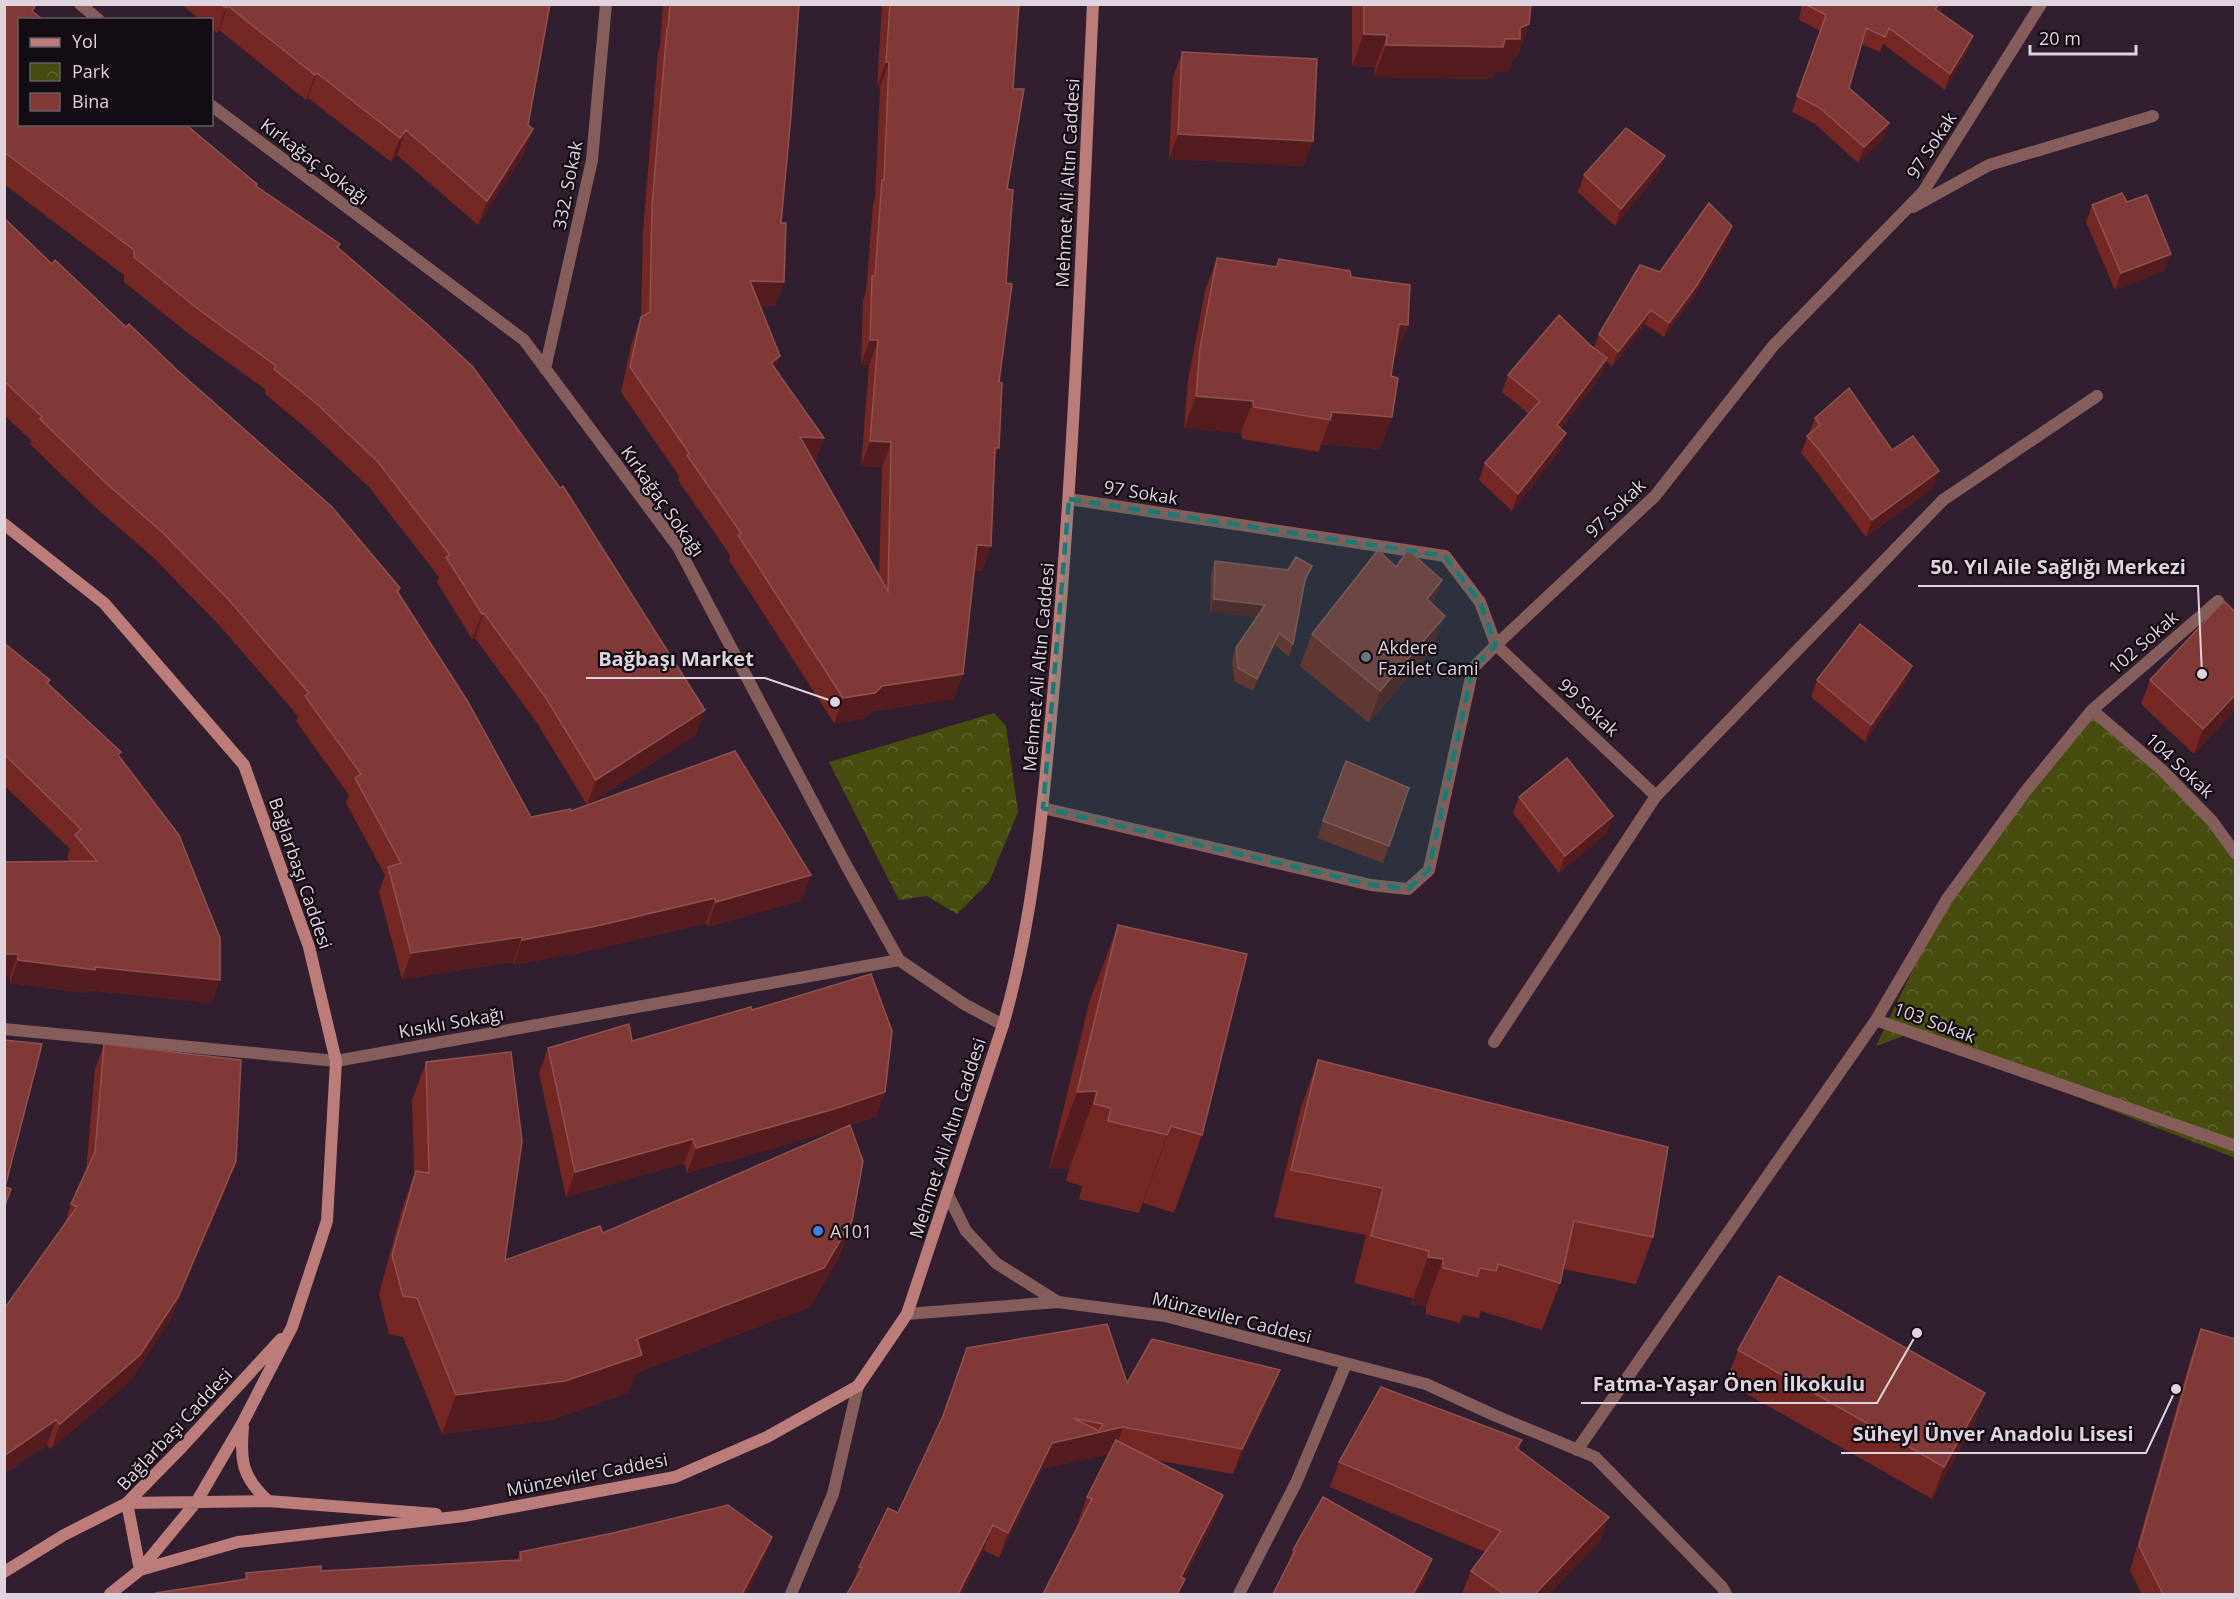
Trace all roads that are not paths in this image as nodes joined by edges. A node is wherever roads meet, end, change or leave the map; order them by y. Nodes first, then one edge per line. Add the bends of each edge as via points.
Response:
1 (80, 4) edge
2 (606, 4) edge
3 (1093, 4) edge
4 (2041, 4) edge
5 (97, 18) edge
6 (213, 107) edge
7 (2153, 116) dead end
8 (1902, 213) junction
9 (545, 369) junction
10 (2097, 396) dead end
11 (1069, 499) junction
12 (4, 524) edge
13 (2218, 601) dead end
14 (1496, 645) junction
15 (2092, 710) junction
16 (1656, 796) junction
17 (1043, 808) junction
18 (2235, 854) edge
19 (899, 960) junction
20 (1876, 1020) junction
21 (1003, 1025) junction
22 (4, 1029) edge
23 (1494, 1042) dead end
24 (336, 1061) junction
25 (2235, 1146) edge
26 (947, 1193) junction
27 (1058, 1302) junction
28 (907, 1314) junction
29 (292, 1327) junction
30 (1346, 1364) junction
31 (858, 1386) junction
32 (243, 1422) junction
33 (1577, 1450) junction
34 (197, 1501) junction
35 (268, 1501) junction
36 (127, 1503) junction
37 (464, 1516) junction
38 (140, 1570) junction
39 (4, 1572) edge
40 (110, 1594) edge
41 (791, 1594) edge
42 (1239, 1594) edge
43 (1726, 1594) edge

1 - 5 street
2 - 9 street, 332. Sokak via 592,159
3 - 11 street, Mehmet Ali Altın Caddesi
4 - 8 street, 97 Sokak via 1923,192
6 - 9 street, Kırkağaç Sokağı via 524,340
7 - 8 street via 1989,165
8 - 14 street, 97 Sokak via 1773,346 1655,496
9 - 19 street, Kırkağaç Sokağı via 678,547
10 - 16 street via 1943,500
11 - 14 street, 97 Sokak via 1445,556 1480,602
11 - 17 street, Mehmet Ali Altın Caddesi
12 - 24 street, Bağlarbaşı Caddesi via 104,603 244,765 309,947
13 - 15 street, 102 Sokak
14 - 16 street, 99 Sokak
14 - 17 street via 1473,668 1429,870 1408,889 1371,885
15 - 18 street, 104 Sokak via 2212,821
15 - 20 street, 103 Sokak via 2025,792 1947,899
16 - 23 street
17 - 21 street, Mehmet Ali Altın Caddesi via 1017,978
19 - 21 street, Kırkağaç Sokağı
19 - 24 street, Kısıklı Sokağı
20 - 25 street, 103 Sokak
20 - 33 street
21 - 26 street, Mehmet Ali Altın Caddesi
22 - 24 street, Kısıklı Sokağı
24 - 29 street, Bağlarbaşı Caddesi via 327,1221
26 - 27 street via 966,1231 996,1263
26 - 28 street, Mehmet Ali Altın Caddesi
27 - 28 street, Münzeviler Caddesi
27 - 30 street, Münzeviler Caddesi via 1165,1316
28 - 31 street, Münzeviler Caddesi
29 - 32 street, Bağlarbaşı Caddesi
29 - 36 street, Bağlarbaşı Caddesi
30 - 33 street, Münzeviler Caddesi via 1426,1384
30 - 42 street via 1296,1484
31 - 37 street, Münzeviler Caddesi via 767,1437 675,1477
31 - 41 street via 833,1494
32 - 34 street, Bağlarbaşı Caddesi
32 - 35 street, Bağlarbaşı Caddesi via 246,1474
33 - 43 street, Münzeviler Caddesi via 1595,1457
34 - 35 street, Münzeviler Caddesi
34 - 36 street, Münzeviler Caddesi
34 - 38 street, Bağlarbaşı Caddesi
35 - 37 street, Münzeviler Caddesi
36 - 38 street, Bağlarbaşı Caddesi
36 - 39 street, Münzeviler Caddesi
37 - 38 street, Münzeviler Caddesi via 238,1542
38 - 40 street, Münzeviler Caddesi

